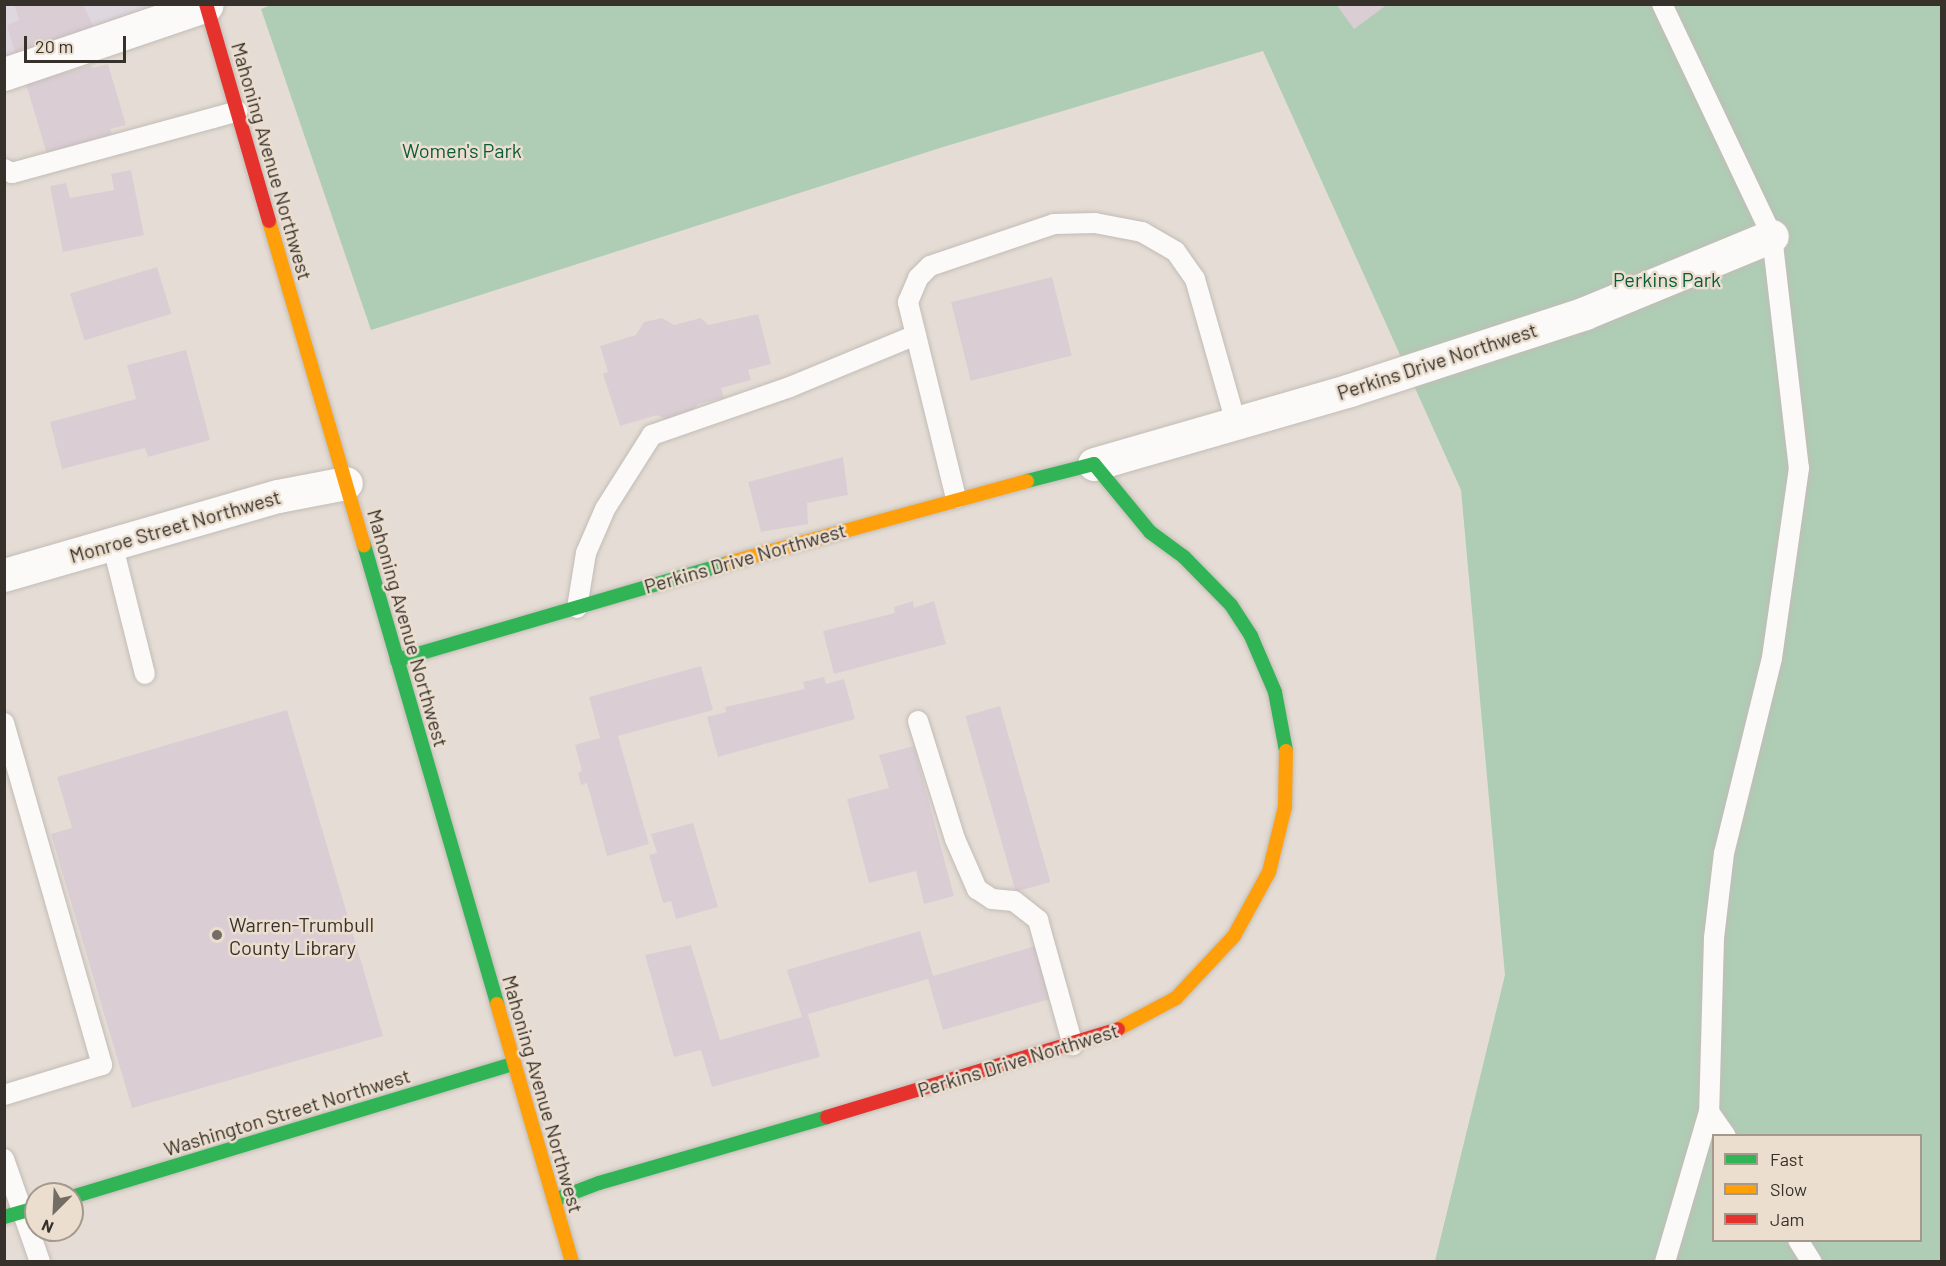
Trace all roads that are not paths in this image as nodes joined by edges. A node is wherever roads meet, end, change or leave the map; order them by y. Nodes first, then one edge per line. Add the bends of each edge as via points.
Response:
1 (1662, 4) edge
2 (207, 5) edge
3 (4, 74) edge
4 (238, 111) junction
5 (4, 169) edge
6 (1772, 236) junction
7 (916, 335) junction
8 (1236, 423) junction
9 (1094, 464) junction
10 (346, 483) junction
11 (956, 498) junction
12 (112, 543) junction
13 (4, 574) edge
14 (577, 608) junction
15 (397, 660) junction
16 (145, 674) dead end
17 (918, 720) dead end
18 (4, 723) edge
19 (1072, 1045) junction
20 (513, 1064) junction
21 (4, 1095) edge
22 (1709, 1112) junction
23 (1725, 1134) edge
24 (4, 1159) edge
25 (84, 1193) edge
26 (554, 1200) junction
27 (21, 1212) edge
28 (1799, 1242) edge
29 (40, 1262) edge
30 (572, 1262) edge
31 (1665, 1262) edge
32 (1812, 1262) edge

1 - 6 lane
2 - 3 street
2 - 4 street, Mahoning Avenue Northwest
4 - 5 lane via 12,173
4 - 10 street, Mahoning Avenue Northwest
6 - 8 street, Perkins Drive Northwest via 1585,313
6 - 22 lane via 1799,468 1772,658 1724,853 1714,938
7 - 8 lane via 908,302 918,278 930,266 1054,224 1095,223 1142,232 1176,252 1195,279
7 - 11 lane
7 - 14 lane via 790,387 652,435 600,520 586,553
8 - 9 street, Perkins Drive Northwest
9 - 11 street, Perkins Drive Northwest
9 - 19 street, Perkins Drive Northwest via 1150,532 1211,582 1251,636 1275,692 1283,728 1285,796 1269,872 1244,921 1210,966 1176,998 1141,1020
10 - 12 street, Monroe Street Northwest via 278,496
10 - 15 street, Mahoning Avenue Northwest
11 - 14 street, Perkins Drive Northwest
12 - 13 street, Monroe Street Northwest
12 - 16 lane
14 - 15 street, Perkins Drive Northwest
15 - 20 street, Mahoning Avenue Northwest
17 - 19 lane via 955,839 977,889 992,899 1014,901 1038,920
18 - 21 lane via 102,1065
19 - 26 street, Perkins Drive Northwest via 599,1183
20 - 25 street, Washington Street Northwest
20 - 26 street, Mahoning Avenue Northwest
22 - 23 lane
22 - 31 lane
24 - 27 lane
26 - 30 street, Mahoning Avenue Northwest
27 - 29 lane
28 - 32 lane

